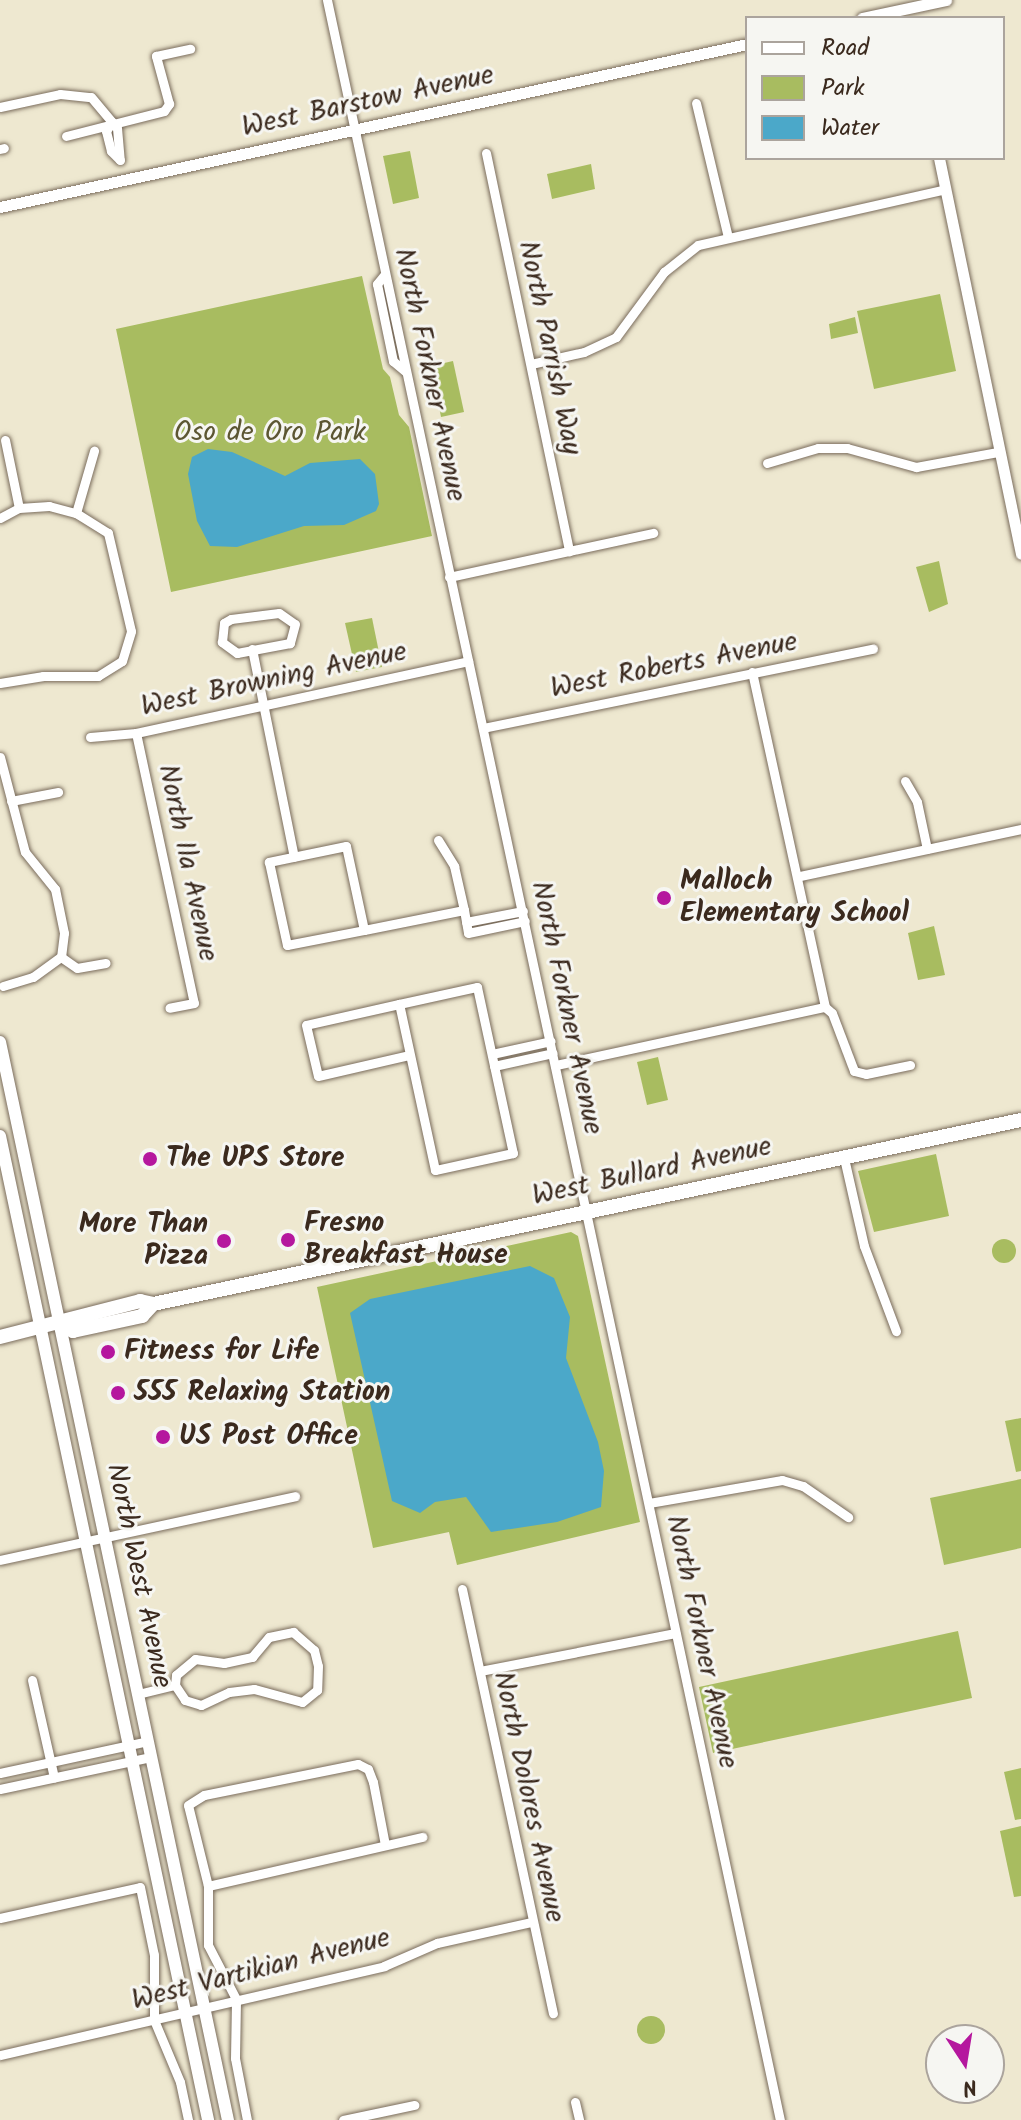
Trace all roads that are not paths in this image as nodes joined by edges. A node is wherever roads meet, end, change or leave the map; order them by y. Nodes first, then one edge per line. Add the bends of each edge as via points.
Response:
1 (327, 0) edge
2 (946, 0) edge
3 (908, 9) edge
4 (872, 16) edge
5 (745, 44) edge
6 (190, 49) dead end
7 (696, 103) dead end
8 (0, 107) edge
9 (112, 122) junction
10 (353, 131) junction
11 (66, 136) dead end
12 (486, 153) dead end
13 (939, 160) edge
14 (124, 180) junction
15 (946, 189) junction
16 (0, 207) edge
17 (728, 237) junction
18 (531, 364) junction
19 (5, 440) dead end
20 (94, 451) dead end
21 (998, 452) junction
22 (767, 463) dead end
23 (19, 508) junction
24 (76, 513) junction
25 (0, 518) edge
26 (653, 533) dead end
27 (1021, 550) edge
28 (569, 551) junction
29 (449, 577) junction
30 (252, 649) junction
31 (873, 649) dead end
32 (468, 661) junction
33 (752, 672) junction
34 (0, 683) edge
35 (264, 705) junction
36 (483, 728) junction
37 (136, 733) junction
38 (90, 737) dead end
39 (0, 757) edge
40 (2, 770) edge
41 (905, 781) dead end
42 (58, 792) dead end
43 (11, 801) junction
44 (1021, 829) edge
45 (438, 840) dead end
46 (927, 849) junction
47 (294, 857) junction
48 (800, 876) junction
49 (464, 910) junction
50 (524, 916) junction
51 (466, 922) junction
52 (364, 930) junction
53 (61, 957) junction
54 (106, 963) dead end
55 (3, 986) dead end
56 (399, 1004) junction
57 (825, 1007) junction
58 (169, 1008) dead end
59 (551, 1041) junction
60 (0, 1042) edge
61 (553, 1053) junction
62 (492, 1054) junction
63 (409, 1055) junction
64 (556, 1065) junction
65 (910, 1065) dead end
66 (494, 1066) junction
67 (5, 1085) edge
68 (1021, 1120) edge
69 (0, 1136) edge
70 (844, 1158) junction
71 (588, 1213) junction
72 (60, 1324) junction
73 (41, 1328) junction
74 (896, 1331) dead end
75 (0, 1337) edge
76 (295, 1496) dead end
77 (649, 1503) junction
78 (848, 1517) dead end
79 (104, 1537) junction
80 (86, 1541) junction
81 (0, 1560) edge
82 (462, 1589) dead end
83 (675, 1633) junction
84 (480, 1671) junction
85 (32, 1680) dead end
86 (175, 1685) junction
87 (138, 1694) junction
88 (148, 1741) junction
89 (131, 1746) junction
90 (151, 1757) junction
91 (134, 1760) junction
92 (49, 1763) junction
93 (0, 1773) edge
94 (54, 1778) junction
95 (0, 1789) edge
96 (422, 1837) dead end
97 (385, 1845) junction
98 (208, 1886) junction
99 (0, 1918) edge
100 (531, 1922) junction
101 (236, 1999) junction
102 (204, 2007) junction
103 (186, 2013) junction
104 (553, 2013) dead end
105 (154, 2020) junction
106 (0, 2055) edge
107 (575, 2102) dead end
108 (414, 2105) dead end
109 (188, 2120) edge
110 (208, 2120) edge
111 (228, 2120) edge
112 (247, 2120) edge
113 (343, 2120) edge
114 (579, 2120) edge
115 (780, 2120) edge

1 - 10 street, North Forkner Avenue
2 - 3 street
3 - 4 street
5 - 10 street, West Barstow Avenue
6 - 9 street via 154,59 168,108
7 - 17 street
8 - 9 street via 79,94 104,106
9 - 11 street
9 - 14 street via 106,131
10 - 14 street, West Barstow Avenue
10 - 29 street, North Forkner Avenue
12 - 18 street, North Parrish Way
13 - 15 street
14 - 16 street, West Barstow Avenue
15 - 17 street
15 - 21 street
17 - 18 street via 698,245 673,262 616,337 584,352
18 - 28 street, North Parrish Way
19 - 23 street
20 - 24 street
21 - 22 street via 916,467 847,448 818,448
21 - 27 street
23 - 24 street via 49,506
23 - 25 street
24 - 34 street via 108,533 131,631 122,661 98,676
26 - 28 street
28 - 29 street
29 - 32 street, North Forkner Avenue
30 - 30 street via 227,649 221,637 224,623 279,613 292,618 296,632 290,643
30 - 35 street
31 - 33 street, West Roberts Avenue
32 - 35 street, West Browning Avenue
32 - 36 street, North Forkner Avenue
33 - 36 street, West Roberts Avenue
33 - 48 street
35 - 37 street, West Browning Avenue
35 - 47 street
36 - 50 street, North Forkner Avenue
37 - 38 street, West Browning Avenue
37 - 58 street, North Ila Avenue via 194,1003
39 - 40 street
40 - 43 street
41 - 46 street via 917,802
42 - 43 street
43 - 53 street via 25,852 55,889 64,933
44 - 46 street
45 - 49 street via 454,866
46 - 48 street
47 - 52 street via 346,846
47 - 52 street via 269,862 287,945
48 - 57 street
49 - 51 street
49 - 52 street
50 - 51 street
50 - 51 street via 468,933
50 - 59 street, North Forkner Avenue
53 - 54 street via 77,968
53 - 55 street via 33,977
56 - 62 street via 477,987
56 - 63 street
56 - 63 street via 306,1025 318,1076
57 - 64 street
57 - 65 street via 854,1071 866,1074
59 - 61 street, North Forkner Avenue
59 - 62 street
60 - 67 main road, North West Avenue
61 - 64 street, North Forkner Avenue
61 - 66 street
62 - 66 street
63 - 66 street via 435,1170 513,1153
64 - 71 street, North Forkner Avenue
67 - 72 main road, North West Avenue
68 - 70 main road, West Bullard Avenue
69 - 73 main road, North West Avenue
70 - 71 main road, West Bullard Avenue
70 - 74 street via 864,1246
71 - 72 main road, West Bullard Avenue via 153,1304 142,1316 73,1331
71 - 77 street, North Forkner Avenue
72 - 73 main road, West Bullard Avenue
72 - 79 main road, North West Avenue
73 - 75 main road, West Bullard Avenue
73 - 80 main road, North West Avenue
76 - 79 street
77 - 78 street via 782,1480 803,1486
77 - 83 street, North Forkner Avenue
79 - 80 street
79 - 87 main road, North West Avenue
80 - 81 street
80 - 89 main road, North West Avenue
82 - 84 street, North Dolores Avenue
83 - 84 street
83 - 115 street, North Forkner Avenue
84 - 100 street, North Dolores Avenue
85 - 92 street
86 - 86 street via 185,1700 201,1705 229,1692 254,1689 302,1702 317,1690 318,1666 304,1639 293,1632 280,1633 252,1657 224,1663 195,1659 183,1666
86 - 87 street
87 - 88 main road, North West Avenue
88 - 89 street
88 - 90 main road, North West Avenue
89 - 91 main road, North West Avenue
89 - 92 street
90 - 91 street
90 - 102 main road, North West Avenue
91 - 94 street
91 - 103 main road, North West Avenue
92 - 93 street
92 - 94 street
94 - 95 street
96 - 97 street
97 - 98 street
97 - 98 street via 373,1782 368,1769 358,1764 204,1795 188,1805
98 - 101 street via 208,1945
99 - 105 street via 140,1887 154,1955
100 - 101 street, West Vartikian Avenue via 437,1943 384,1966
100 - 104 street, North Dolores Avenue
101 - 102 street, West Vartikian Avenue
101 - 112 street via 235,2058
102 - 103 street, West Vartikian Avenue
102 - 111 main road, North West Avenue
103 - 105 street, West Vartikian Avenue
103 - 110 main road, North West Avenue
105 - 106 street, West Vartikian Avenue
105 - 109 street via 180,2082
107 - 114 street
108 - 113 street

